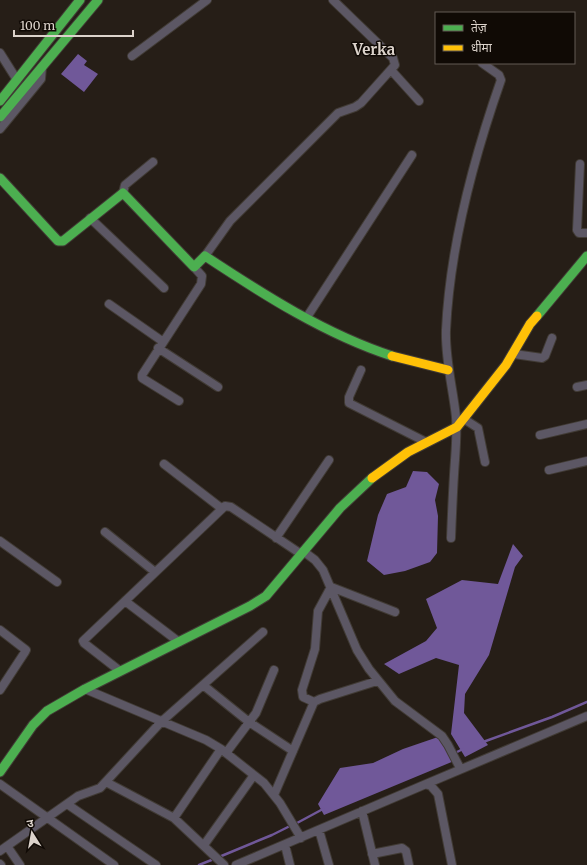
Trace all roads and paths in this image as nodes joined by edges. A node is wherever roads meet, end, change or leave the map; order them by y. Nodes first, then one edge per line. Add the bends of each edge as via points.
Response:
1 (80, 0) edge
2 (98, 0) edge
3 (207, 0) edge
4 (333, 0) edge
5 (0, 53) edge
6 (132, 56) dead end
7 (483, 64) edge
8 (42, 66) junction
9 (391, 70) junction
10 (17, 80) junction
11 (0, 101) edge
12 (419, 101) dead end
13 (0, 117) edge
14 (0, 129) edge
15 (412, 155) dead end
16 (153, 162) dead end
17 (580, 164) dead end
18 (0, 178) edge
19 (123, 193) junction
20 (90, 218) junction
21 (587, 233) edge
22 (204, 256) junction
23 (587, 256) edge
24 (194, 267) junction
25 (164, 288) dead end
26 (109, 304) dead end
27 (306, 317) junction
28 (552, 338) dead end
29 (160, 344) junction
30 (514, 354) junction
31 (361, 370) dead end
32 (448, 370) junction
33 (587, 386) edge
34 (218, 387) dead end
35 (577, 387) dead end
36 (179, 401) dead end
37 (464, 419) junction
38 (587, 424) edge
39 (456, 427) junction
40 (540, 434) dead end
41 (426, 442) junction
42 (329, 460) dead end
43 (587, 461) edge
44 (485, 462) dead end
45 (164, 464) dead end
46 (549, 470) dead end
47 (221, 508) junction
48 (105, 532) dead end
49 (276, 538) junction
50 (450, 538) dead end
51 (0, 541) edge
52 (302, 552) junction
53 (155, 572) junction
54 (57, 582) dead end
55 (331, 587) junction
56 (125, 601) junction
57 (395, 612) dead end
58 (0, 630) edge
59 (262, 632) dead end
60 (179, 642) junction
61 (274, 670) dead end
62 (120, 671) junction
63 (377, 681) junction
64 (1, 685) edge
65 (203, 685) junction
66 (85, 689) junction
67 (314, 702) junction
68 (587, 716) edge
69 (161, 722) junction
70 (249, 722) junction
71 (224, 751) junction
72 (292, 751) junction
73 (460, 768) junction
74 (0, 772) edge
75 (254, 775) junction
76 (106, 782) junction
77 (0, 784) edge
78 (426, 784) junction
79 (274, 795) junction
80 (67, 804) junction
81 (362, 811) junction
82 (49, 817) junction
83 (174, 818) junction
84 (319, 830) junction
85 (301, 838) junction
86 (204, 845) junction
87 (285, 845) junction
88 (3, 848) edge
89 (372, 854) junction
90 (253, 862) edge
91 (20, 865) edge
92 (114, 865) edge
93 (156, 865) edge
94 (224, 865) edge
95 (236, 865) edge
96 (290, 865) edge
97 (329, 865) edge
98 (375, 865) edge
99 (409, 865) edge
100 (452, 865) edge

1 - 10 street
2 - 8 street
3 - 6 street
4 - 9 street via 393,58 395,65
5 - 10 street
7 - 32 street via 499,75 501,80 486,121 459,226 446,330
8 - 13 street
8 - 14 street via 41,79
9 - 12 street
9 - 22 street via 361,103 338,113 230,221
10 - 11 street
15 - 27 street
16 - 19 street via 125,185
17 - 21 street via 578,230 579,233
18 - 20 street via 58,241 63,241
19 - 20 street
19 - 24 street
20 - 25 street
22 - 24 street
22 - 27 street
23 - 30 street via 530,324
24 - 29 street via 202,276 201,284
26 - 29 street
27 - 32 street via 361,343 408,361
28 - 30 street via 544,358
29 - 34 street
29 - 36 street via 142,377
30 - 37 street
31 - 41 street via 349,397 351,405
32 - 39 street
33 - 35 street
37 - 39 street
37 - 44 street via 478,428
38 - 40 street
39 - 41 street
39 - 50 street
41 - 52 street via 369,480 340,508
42 - 49 street
43 - 46 street
45 - 47 street
47 - 49 street via 231,506
47 - 53 street
48 - 53 street
49 - 52 street
51 - 54 street
52 - 55 street via 319,564
52 - 60 street via 272,590 259,602
53 - 56 street
55 - 57 street
55 - 63 street via 357,650
55 - 67 street via 319,607 315,649 302,690 303,697
56 - 60 street
56 - 62 street via 83,641
58 - 64 street via 26,650
59 - 65 street
60 - 62 street
61 - 70 street via 259,707
62 - 66 street
63 - 67 street
63 - 73 street via 395,702 442,736
65 - 69 street
65 - 70 street
66 - 69 street
66 - 74 street via 57,704 39,718
67 - 72 street
68 - 73 street
69 - 71 street via 206,740
69 - 76 street
70 - 71 street
70 - 72 street
71 - 75 street
71 - 83 street
72 - 79 street
73 - 78 street
75 - 79 street
75 - 86 street
76 - 80 street via 98,790 82,794
76 - 83 street
77 - 82 street
78 - 81 street
78 - 100 street via 432,786 438,794
79 - 85 street
80 - 82 street
80 - 93 street
81 - 84 street
81 - 89 street
82 - 88 street
82 - 92 street
83 - 86 street
84 - 85 street
84 - 97 street
85 - 87 street
86 - 94 street
87 - 90 street
87 - 96 street
88 - 91 street
89 - 98 street
89 - 99 street via 402,848 406,851
90 - 95 street

